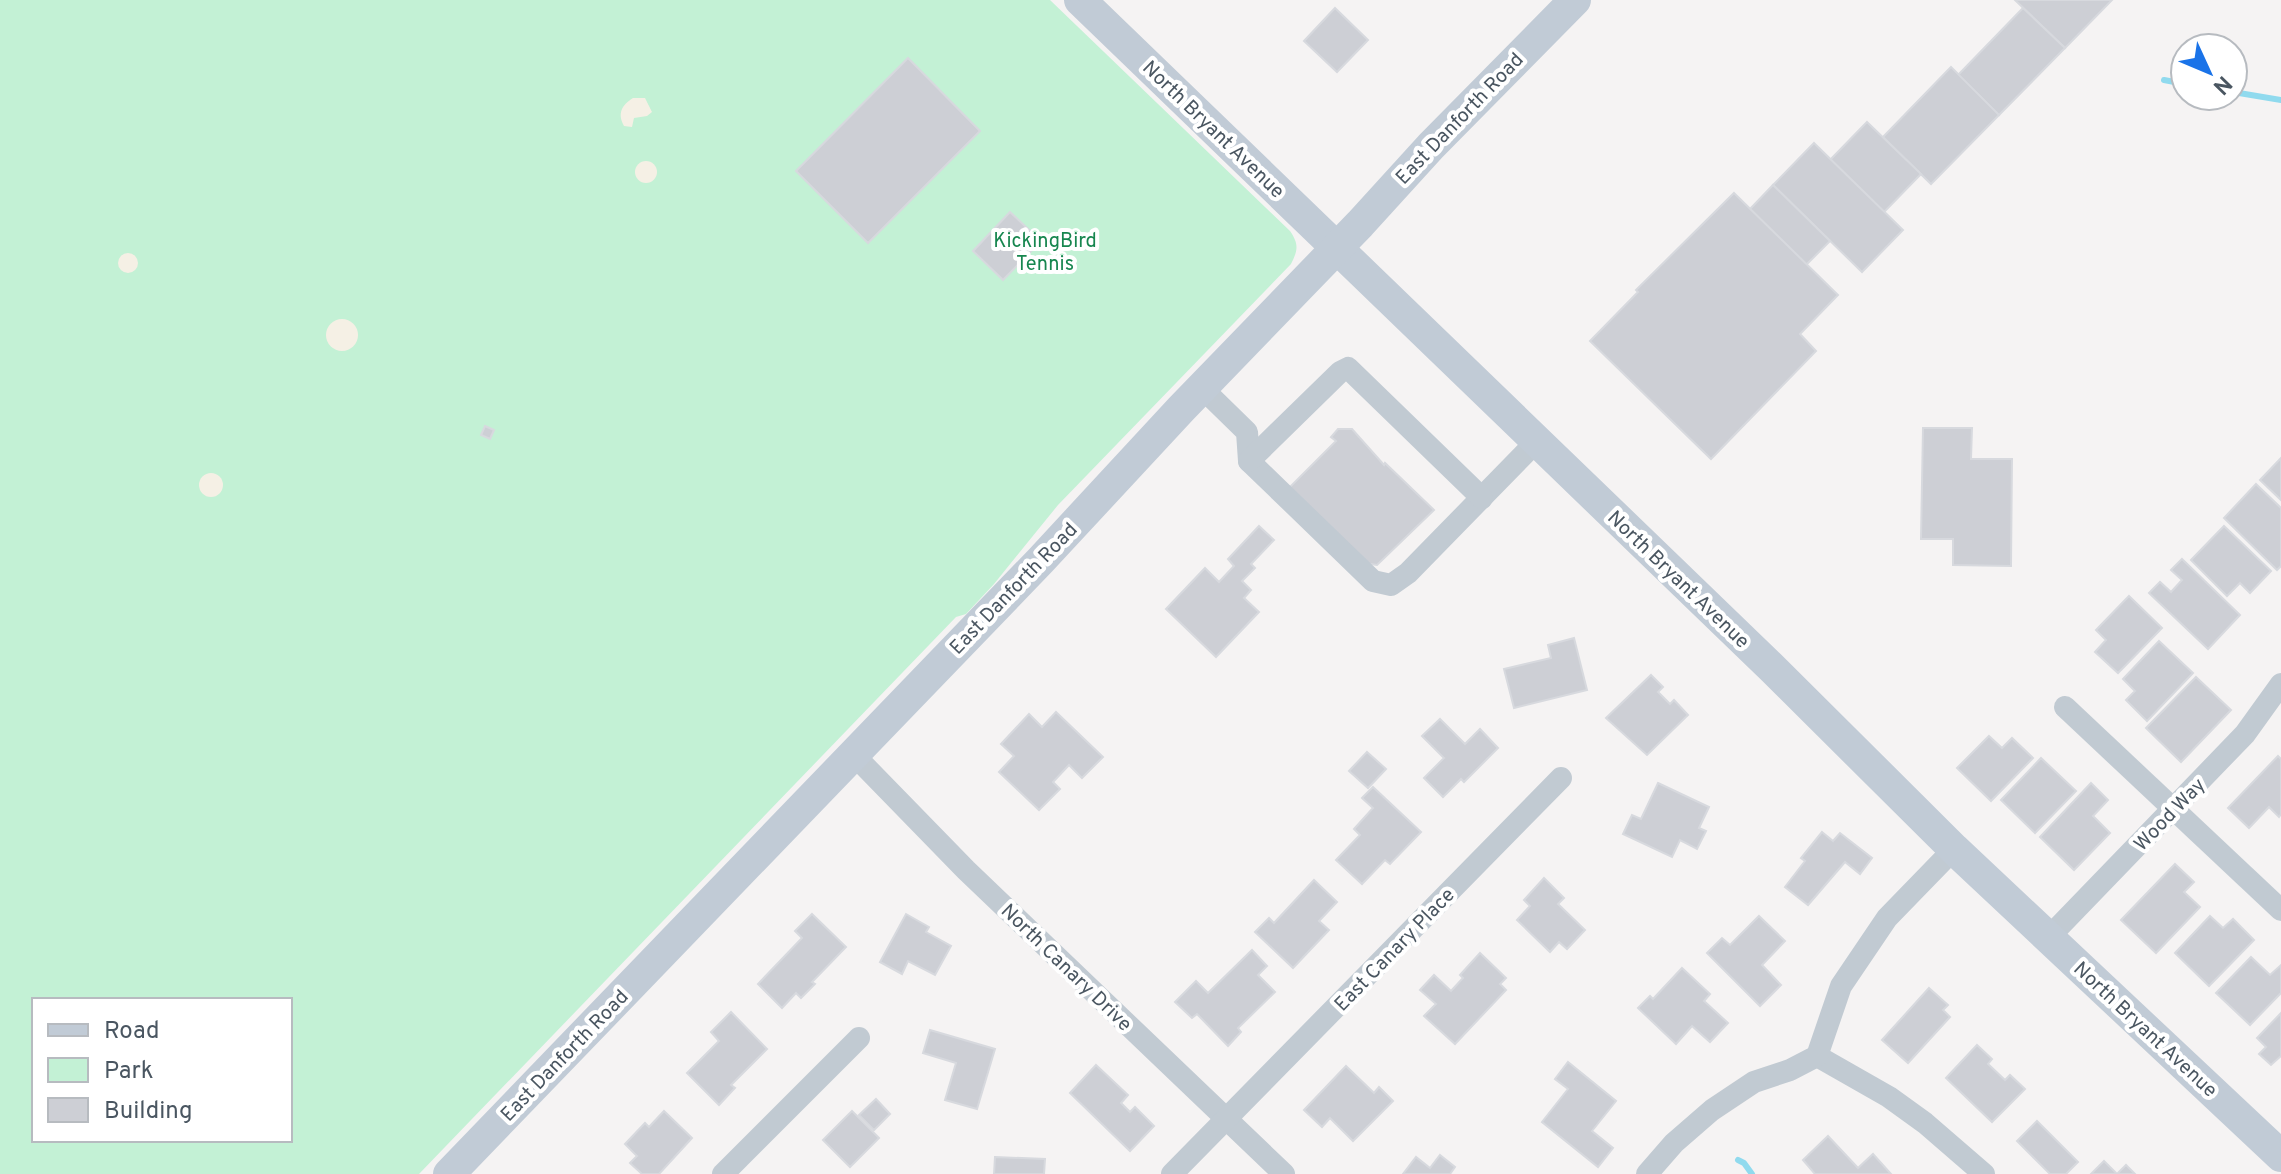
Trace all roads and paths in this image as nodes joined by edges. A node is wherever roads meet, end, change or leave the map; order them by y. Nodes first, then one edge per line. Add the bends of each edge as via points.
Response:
1 (1080, 0) edge
2 (1575, 0) edge
3 (1336, 247) junction
4 (1202, 388) junction
5 (1537, 441) junction
6 (1249, 461) junction
7 (1482, 498) junction
8 (2281, 684) edge
9 (2065, 707) dead end
10 (854, 755) junction
11 (1561, 778) dead end
12 (2172, 810) junction
13 (1954, 849) junction
14 (2281, 910) edge
15 (2049, 937) junction
16 (859, 1038) dead end
17 (1817, 1056) junction
18 (1226, 1118) junction
19 (2281, 1156) edge
20 (449, 1174) edge
21 (723, 1174) edge
22 (1172, 1174) edge
23 (1284, 1174) edge
24 (1647, 1174) edge
25 (1984, 1174) edge

1 - 3 street, North Bryant Avenue
2 - 3 street, East Danforth Road
3 - 4 street, East Danforth Road
3 - 5 street, North Bryant Avenue
4 - 6 street via 1247,432
4 - 10 street, East Danforth Road
5 - 7 street
5 - 13 street, North Bryant Avenue
6 - 7 street via 1373,581 1391,585
6 - 7 street via 1348,368
8 - 12 street, Wood Way via 2245,734
9 - 12 street
10 - 18 street, North Canary Drive via 966,870
10 - 20 street, East Danforth Road
11 - 18 street, East Canary Place
12 - 14 street
12 - 15 street, Wood Way
13 - 15 street, North Bryant Avenue
13 - 17 street via 1887,918 1841,986
15 - 19 street, North Bryant Avenue
16 - 21 street
17 - 24 street via 1754,1082 1712,1110
17 - 25 street via 1889,1097
18 - 22 street, East Canary Place
18 - 23 street, North Canary Drive

